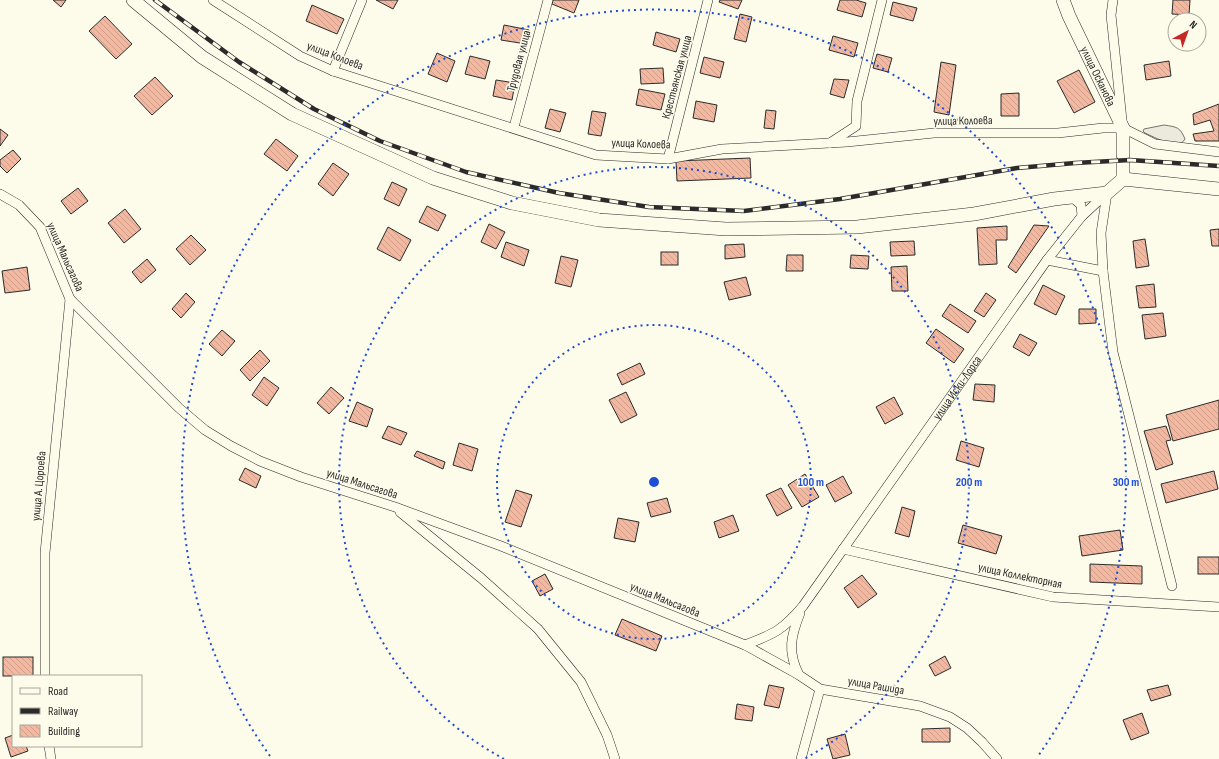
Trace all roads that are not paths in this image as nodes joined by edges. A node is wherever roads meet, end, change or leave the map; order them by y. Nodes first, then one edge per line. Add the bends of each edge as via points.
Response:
1 (133, 0) edge
2 (213, 0) edge
3 (362, 0) edge
4 (548, 0) edge
5 (708, 0) edge
6 (882, 0) edge
7 (1063, 0) edge
8 (1113, 0) edge
9 (333, 71) junction
10 (514, 127) junction
11 (1122, 128) junction
12 (829, 143) junction
13 (1219, 152) edge
14 (668, 159) junction
15 (1122, 179) junction
16 (1219, 189) edge
17 (1107, 192) junction
18 (0, 194) edge
19 (1072, 197) junction
20 (1082, 216) junction
21 (1047, 260) junction
22 (1103, 271) junction
23 (70, 299) junction
24 (394, 507) junction
25 (843, 549) junction
26 (1172, 586) dead end
27 (803, 606) junction
28 (1219, 607) edge
29 (745, 645) junction
30 (45, 675) edge
31 (799, 675) junction
32 (820, 688) junction
33 (49, 747) edge
34 (51, 759) edge
35 (615, 759) edge
36 (801, 759) edge
37 (996, 759) edge

1 - 19 street via 202,57 292,114 433,178 512,203 599,220 726,229 857,227 974,214
2 - 9 street, улица Колоева via 300,56
3 - 9 street
4 - 10 street, Трудовая улица
5 - 14 street, Крестьянская улица
6 - 12 street via 857,100 856,126
7 - 11 street, улица Осканова
8 - 11 street via 1111,15
9 - 10 street, улица Колоева
10 - 14 street, улица Колоева via 596,155
11 - 12 street, улица Колоева via 1058,133 934,133
11 - 13 street via 1155,144
11 - 15 street, улица Осканова
12 - 14 street, улица Колоева via 722,149
15 - 16 street
15 - 17 street, улица Иски-Лорса
17 - 19 street
17 - 20 street, улица Иски-Лорса
17 - 22 street via 1101,233
18 - 23 street, улица Мальсагова via 19,205 40,227
19 - 20 street via 1081,205
20 - 21 street, улица Иски-Лорса
21 - 22 street
21 - 25 street, улица Иски-Лорса
22 - 26 street via 1113,352
23 - 24 street, улица Мальсагова via 179,408 205,430 260,461
23 - 30 street, улица А. Цороева via 45,553
24 - 29 street, улица Мальсагова via 501,546
24 - 35 street via 481,578 538,629 581,682 607,735
25 - 27 street, улица Иски-Лорса
25 - 28 street, улица Коллекторная via 1053,596
27 - 29 street via 780,630
27 - 31 street via 791,641 792,659
29 - 31 street, улица Рашида
31 - 32 street, улица Рашида
32 - 36 street
32 - 37 street, улица Рашида via 920,706 950,717 967,728
33 - 34 street

